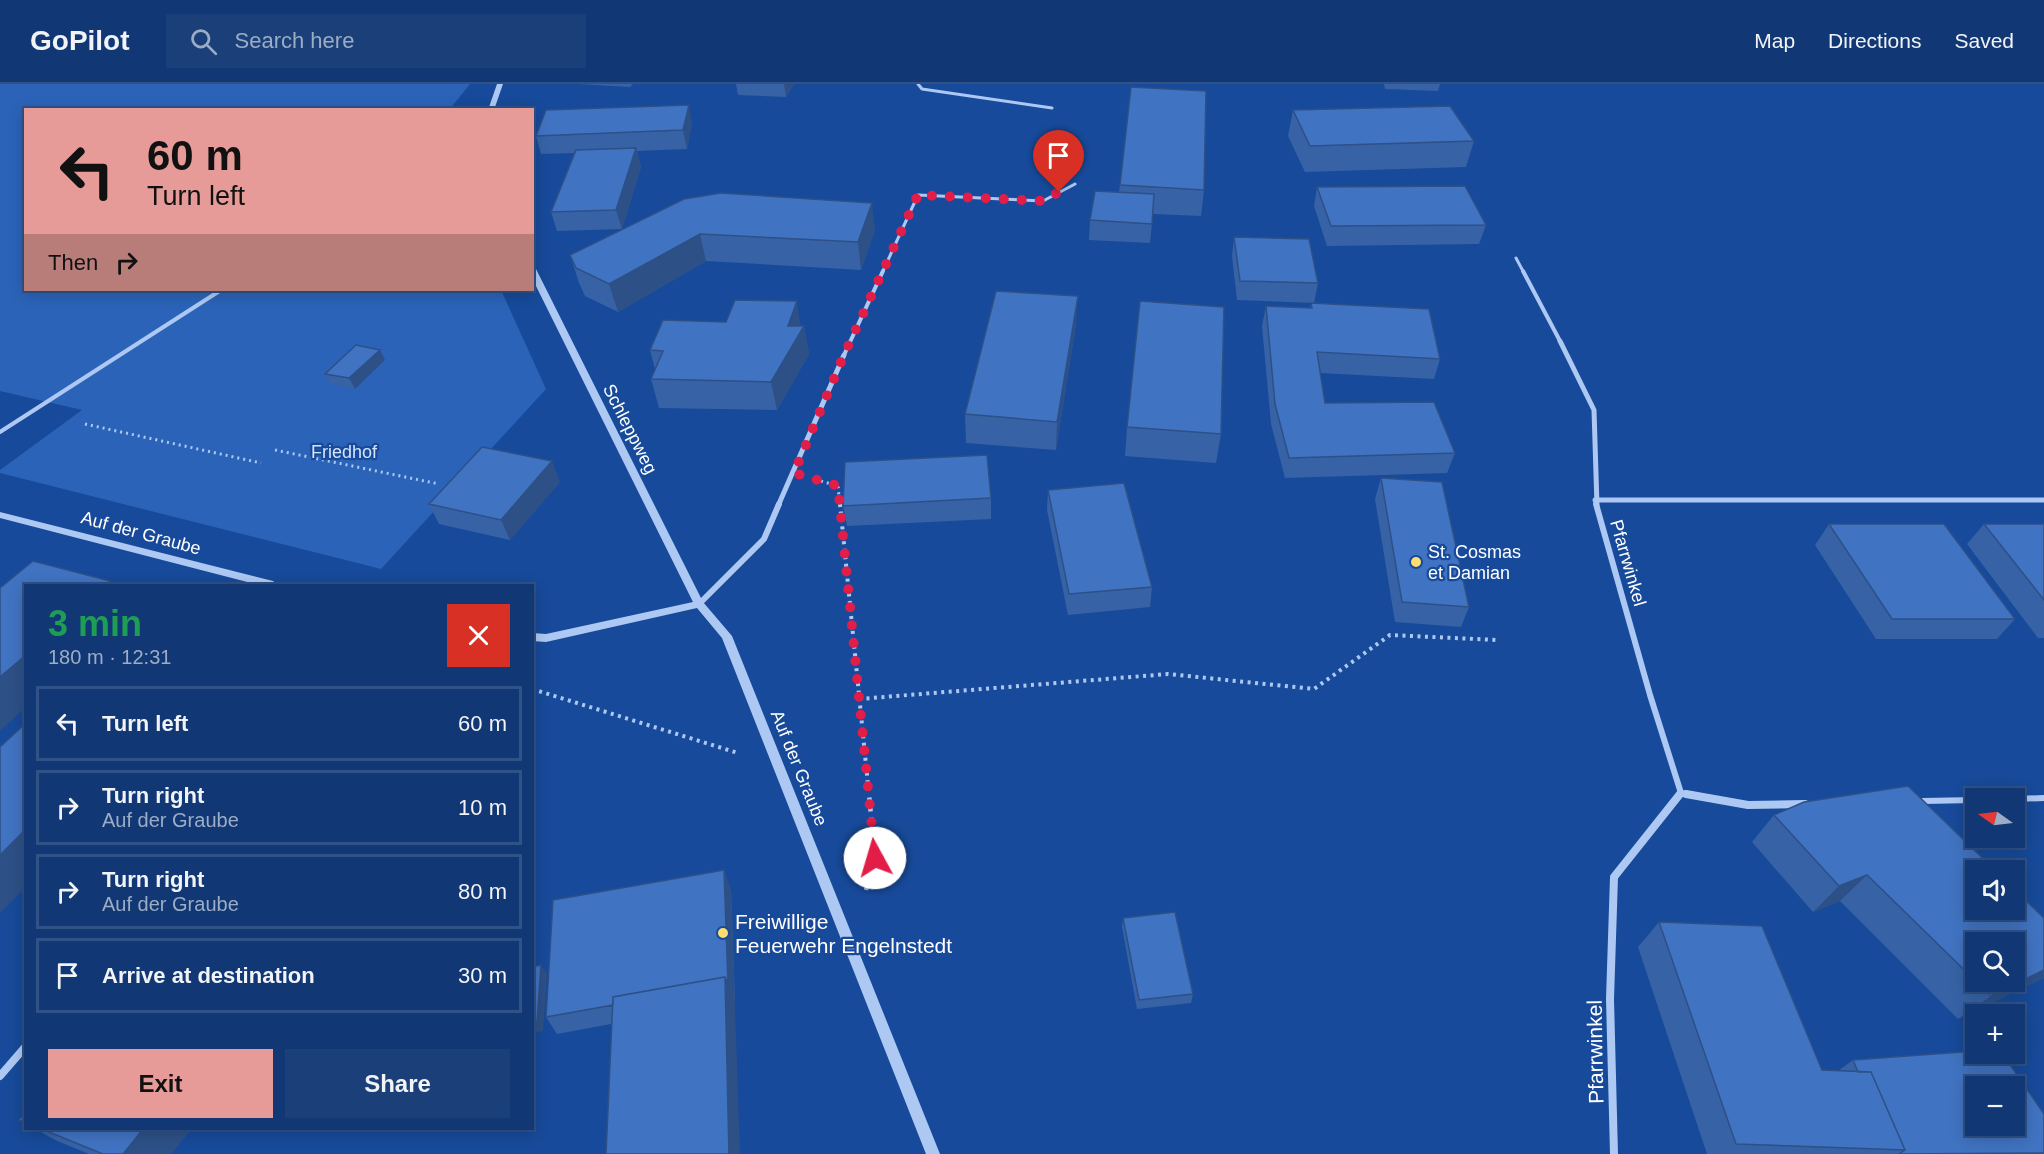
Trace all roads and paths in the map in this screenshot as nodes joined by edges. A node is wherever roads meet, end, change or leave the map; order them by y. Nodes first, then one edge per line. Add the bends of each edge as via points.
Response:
1 (500, 84) edge
2 (918, 84) edge
3 (492, 108) edge
4 (1052, 108) dead end
5 (1076, 184) dead end
6 (1516, 258) dead end
7 (534, 273) edge
8 (219, 291) edge
9 (1560, 341) joint
10 (844, 355) joint
11 (85, 424) dead end
12 (0, 432) edge
13 (275, 450) dead end
14 (261, 463) dead end
15 (794, 473) junction
16 (440, 484) dead end
17 (1595, 500) junction
18 (2044, 500) edge
19 (0, 515) edge
20 (269, 584) edge
21 (699, 604) junction
22 (534, 637) edge
23 (1497, 640) dead end
24 (534, 690) edge
25 (859, 699) junction
26 (778, 766) junction
27 (1681, 793) junction
28 (2044, 798) edge
29 (2025, 799) edge
30 (1965, 800) edge
31 (1911, 801) edge
32 (1923, 801) joint
33 (1818, 804) edge
34 (850, 946) junction
35 (24, 1048) edge
36 (0, 1076) edge
37 (933, 1154) edge
38 (1614, 1154) edge

1 - 3 street
2 - 4 lane via 922,89
5 - 10 lane via 1043,201 918,195
6 - 9 lane
7 - 21 street, Schleppweg
8 - 12 lane
9 - 17 street, Pfarrwinkel via 1594,410
10 - 15 street
11 - 14 path
13 - 16 path
15 - 21 street via 764,539
15 - 25 path via 838,486
17 - 18 street
17 - 27 street, Pfarrwinkel
19 - 20 street, Auf der Graube
21 - 22 street via 546,638
21 - 26 street, Auf der Graube via 727,636
23 - 25 path via 1390,635 1314,689 1168,674
24 - 26 path
25 - 34 path via 875,858
26 - 34 street, Auf der Graube
27 - 33 street via 1748,805
27 - 38 street, Pfarrwinkel via 1614,877 1610,999
28 - 29 lane
30 - 32 lane
31 - 32 street
34 - 37 street, Auf der Graube
35 - 36 street

